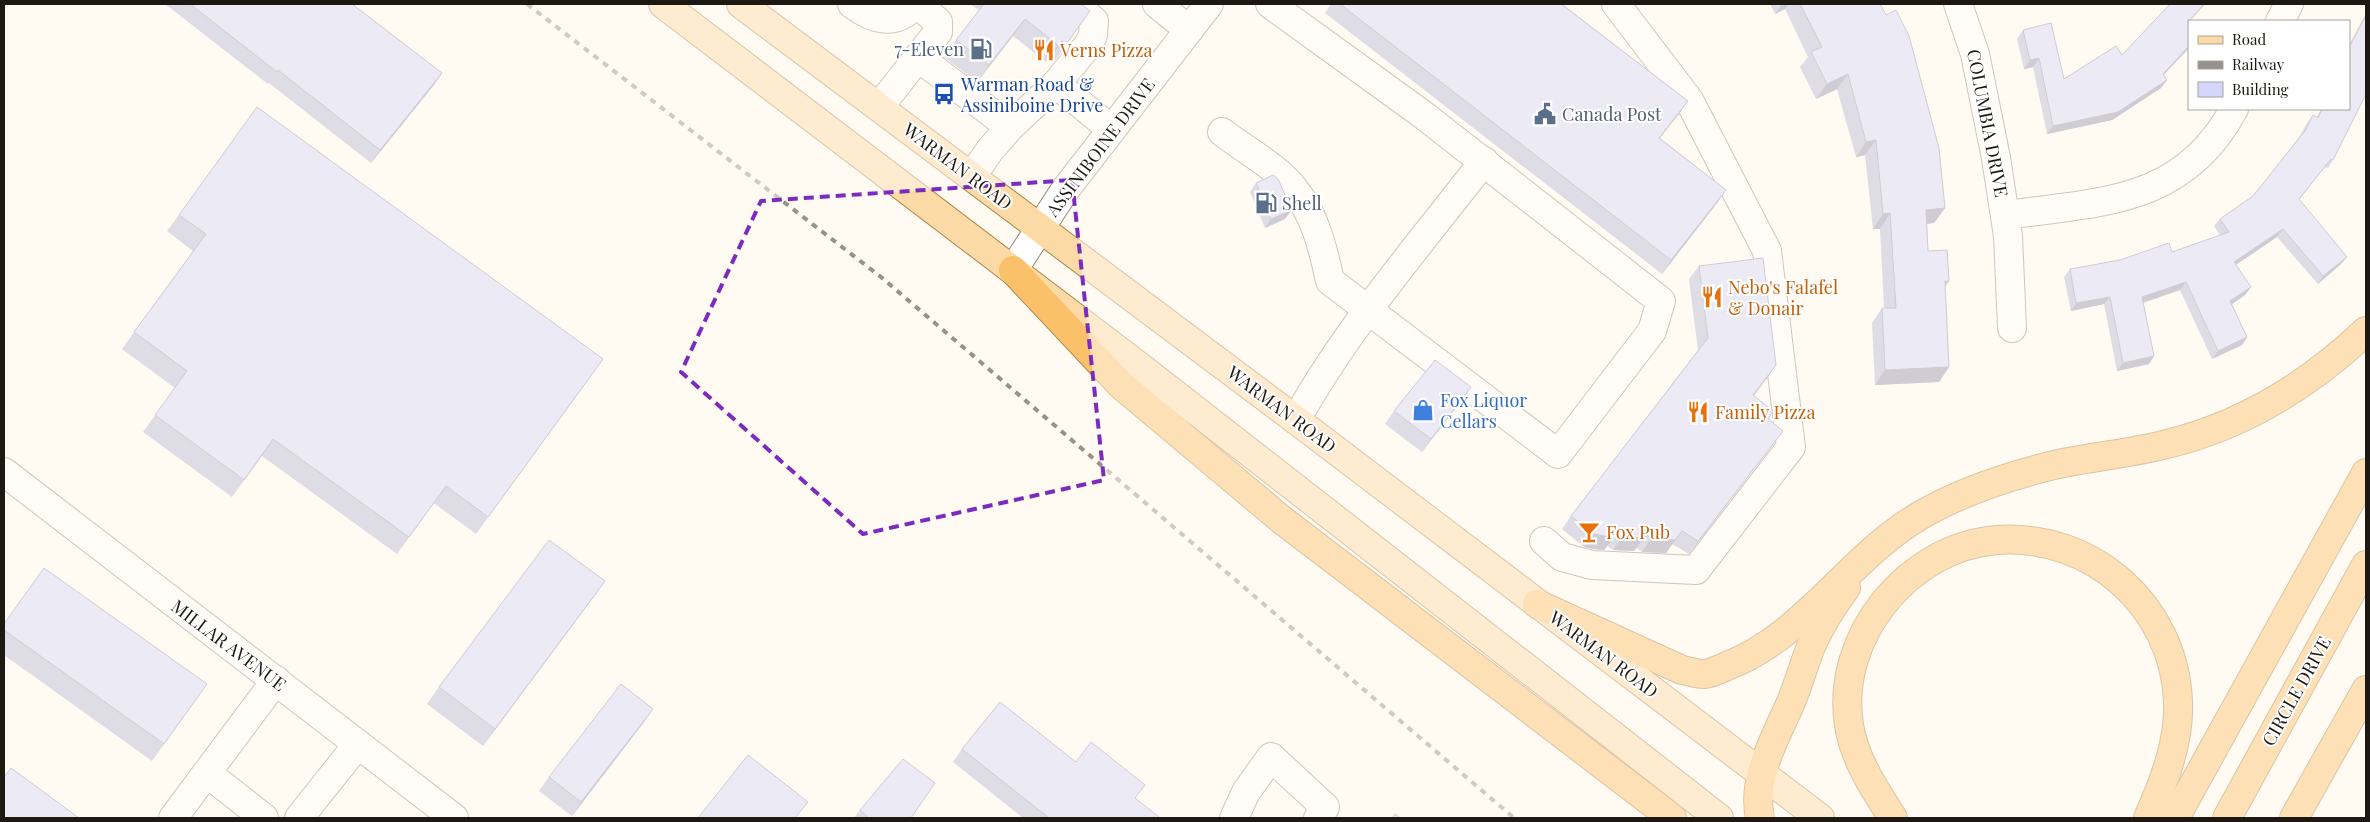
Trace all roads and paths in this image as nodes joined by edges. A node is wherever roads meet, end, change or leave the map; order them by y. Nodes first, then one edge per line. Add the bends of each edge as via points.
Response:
1 (663, 4) edge
2 (741, 4) edge
3 (852, 4) edge
4 (916, 4) edge
5 (1074, 4) edge
6 (1157, 4) edge
7 (1209, 4) edge
8 (1270, 4) edge
9 (1616, 4) edge
10 (1958, 4) edge
11 (2289, 4) edge
12 (2281, 20) edge
13 (1189, 30) junction
14 (918, 57) junction
15 (1056, 84) junction
16 (879, 107) junction
17 (2233, 110) edge
18 (1010, 127) junction
19 (1111, 129) junction
20 (1222, 132) dead end
21 (1484, 161) junction
22 (972, 176) junction
23 (2006, 215) junction
24 (1040, 228) junction
25 (1013, 270) junction
26 (1370, 310) junction
27 (2012, 328) dead end
28 (2366, 331) edge
29 (1296, 420) junction
30 (4, 472) edge
31 (2366, 473) edge
32 (1544, 541) dead end
33 (1873, 551) junction
34 (2366, 565) edge
35 (1537, 604) junction
36 (276, 680) junction
37 (2366, 690) edge
38 (358, 744) junction
39 (207, 773) junction
40 (1762, 773) junction
41 (173, 818) edge
42 (264, 818) edge
43 (299, 818) edge
44 (454, 818) edge
45 (1234, 818) edge
46 (1318, 818) edge
47 (1672, 818) edge
48 (1719, 818) edge
49 (1760, 818) edge
50 (1820, 818) edge
51 (1893, 818) edge
52 (2148, 818) edge
53 (2175, 818) edge
54 (2226, 818) edge
55 (2294, 818) edge

1 - 25 main road
2 - 16 main road, WARMAN ROAD
3 - 4 street via 876,18 890,20 903,15
4 - 14 street via 938,22 939,27
5 - 15 street via 1094,21 1093,35
6 - 13 street
7 - 13 street, ASSINIBOINE DRIVE
8 - 21 street
9 - 32 street via 1688,100 1767,251 1791,447 1696,570 1592,565 1562,557
10 - 23 street, COLUMBIA DRIVE via 1987,103
11 - 12 street
13 - 19 street, ASSINIBOINE DRIVE
14 - 16 street
14 - 18 street
15 - 18 street
15 - 19 street
16 - 22 main road, WARMAN ROAD
17 - 23 street, COLUMBIA DRIVE via 2224,128 2192,164 2167,181 2123,198
18 - 22 street
19 - 24 street, ASSINIBOINE DRIVE
20 - 26 street via 1294,188 1322,243 1330,281
21 - 26 street
21 - 26 street via 1661,301 1652,331 1558,454
22 - 24 main road, WARMAN ROAD
23 - 27 street, COLUMBIA DRIVE
24 - 25 street, ASSINIBOINE DRIVE
24 - 29 main road, WARMAN ROAD
25 - 47 highway via 1121,385 1282,520
25 - 48 main road
26 - 29 street
28 - 33 highway via 2307,382 2259,411 2214,430 2164,445 2054,466 1972,490 1939,504 1904,525
29 - 35 main road, WARMAN ROAD
30 - 36 street, MILLAR AVENUE
31 - 53 highway
33 - 35 highway via 1774,642 1747,659 1704,675 1682,670
33 - 40 highway via 1838,599 1812,644
34 - 54 highway, CIRCLE DRIVE
35 - 40 main road, WARMAN ROAD
36 - 38 street, MILLAR AVENUE
36 - 39 street
37 - 55 highway
38 - 43 street
38 - 44 street, MILLAR AVENUE
39 - 41 street
39 - 42 street
40 - 49 highway
40 - 50 main road, WARMAN ROAD
45 - 46 street via 1246,792 1272,757 1325,807
51 - 52 highway via 1867,774 1850,728 1847,705 1849,681 1863,634 1892,595 1909,577 1928,564 1972,545 2015,540 2053,545 2098,563 2136,595 2160,631 2176,675 2177,728 2169,764

